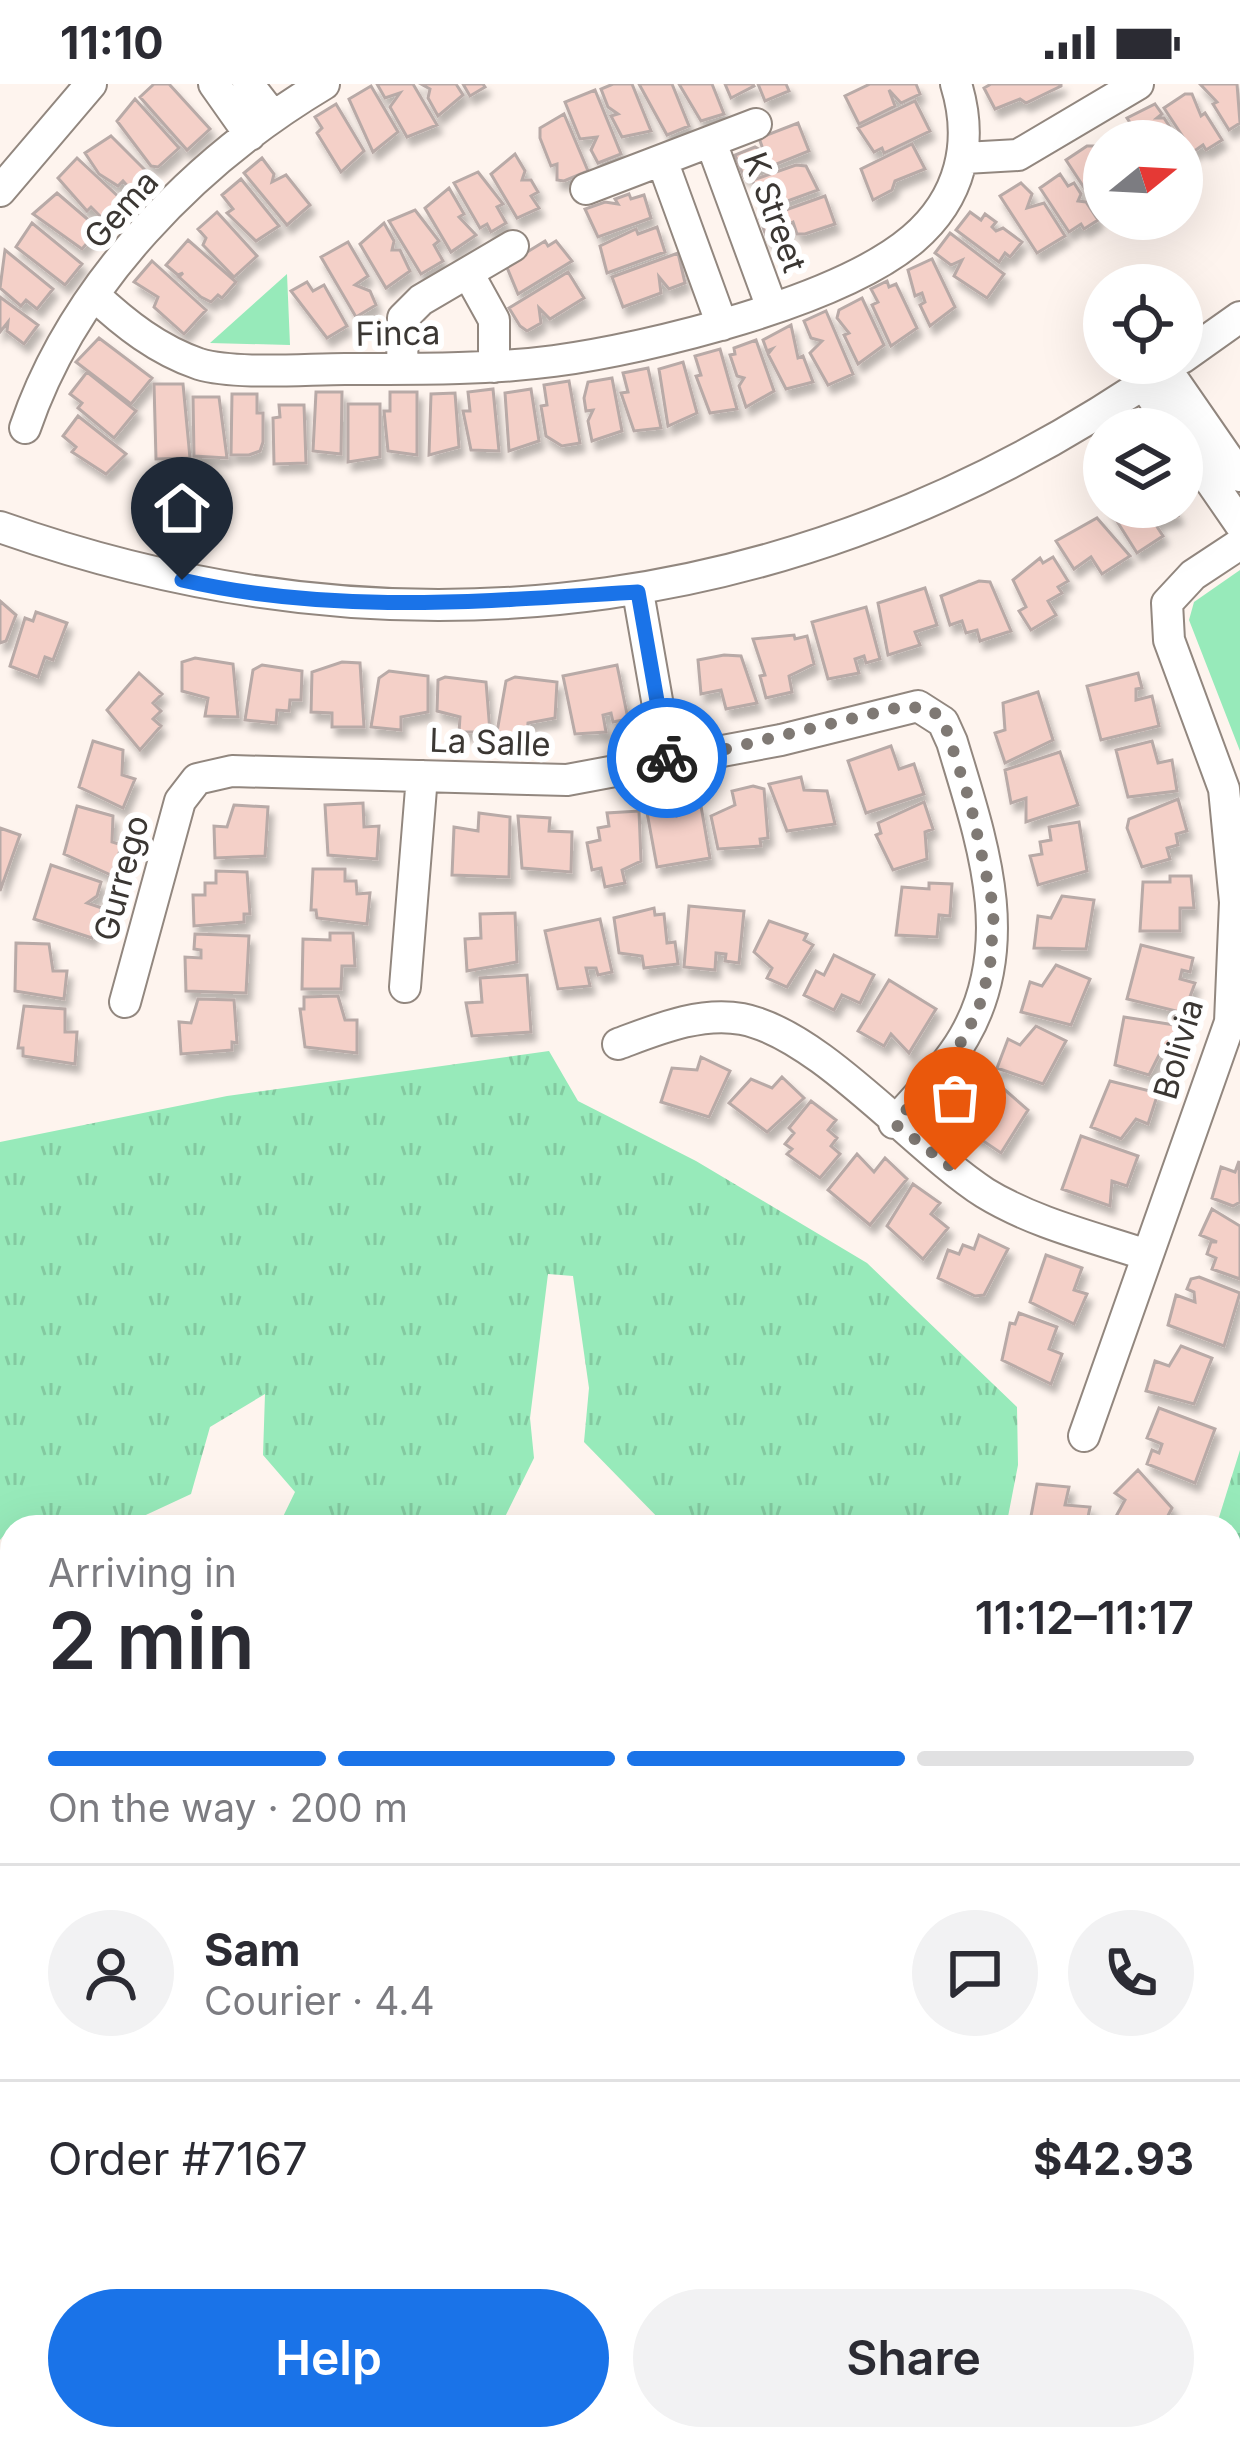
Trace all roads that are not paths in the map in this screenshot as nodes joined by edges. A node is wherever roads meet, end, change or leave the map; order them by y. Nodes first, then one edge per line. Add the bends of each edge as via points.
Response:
1 (91, 84) edge
2 (214, 84) edge
3 (248, 84) edge
4 (324, 84) edge
5 (956, 84) edge
6 (1138, 84) edge
7 (756, 124) dead end
8 (261, 125) junction
9 (711, 142) junction
10 (965, 158) junction
11 (664, 163) junction
12 (586, 189) dead end
13 (0, 191) edge
14 (513, 246) dead end
15 (468, 273) junction
16 (94, 295) junction
17 (772, 308) junction
18 (1240, 317) edge
19 (722, 325) junction
20 (1203, 343) edge
21 (494, 367) junction
22 (402, 369) junction
23 (1141, 384) edge
24 (1176, 384) edge
25 (25, 428) dead end
26 (1203, 470) edge
27 (1240, 476) edge
28 (1240, 524) edge
29 (0, 527) edge
30 (1240, 544) edge
31 (638, 592) junction
32 (668, 763) junction
33 (422, 776) junction
34 (197, 778) joint
35 (1238, 902) edge
36 (405, 987) dead end
37 (125, 1002) dead end
38 (618, 1044) dead end
39 (895, 1124) junction
40 (1147, 1255) junction
41 (1084, 1436) dead end

1 - 13 street
2 - 8 street
3 - 8 street
4 - 8 street, Gema
5 - 10 street
6 - 10 street via 1018,155
7 - 9 street
8 - 16 street, Gema via 173,201
9 - 11 street
9 - 17 street, K Street
10 - 17 street, Finca via 954,187 914,238
11 - 12 street
11 - 19 street
14 - 15 street
15 - 21 street via 494,320
15 - 22 street via 403,319
16 - 22 street, Finca via 159,347 204,365
16 - 25 street, Gema via 42,379
17 - 19 street, Finca
18 - 20 street
19 - 21 street, Finca
21 - 22 street, Finca
23 - 31 street via 971,485 770,562
24 - 27 street
26 - 28 street
29 - 31 street via 89,559 228,591 399,607
30 - 35 street, Bolivia via 1167,603 1169,640 1224,789
31 - 32 street
32 - 33 street, La Salle via 567,780
32 - 39 street, La Salle via 918,706 944,722 994,910 990,967 961,1042
33 - 34 street, La Salle via 232,771
33 - 36 street
34 - 37 street, Gurrego via 180,801
35 - 40 street, Bolivia via 1230,1022
38 - 39 street via 677,1022 742,1019 821,1056
39 - 40 street via 986,1193
40 - 41 street, Bolivia

